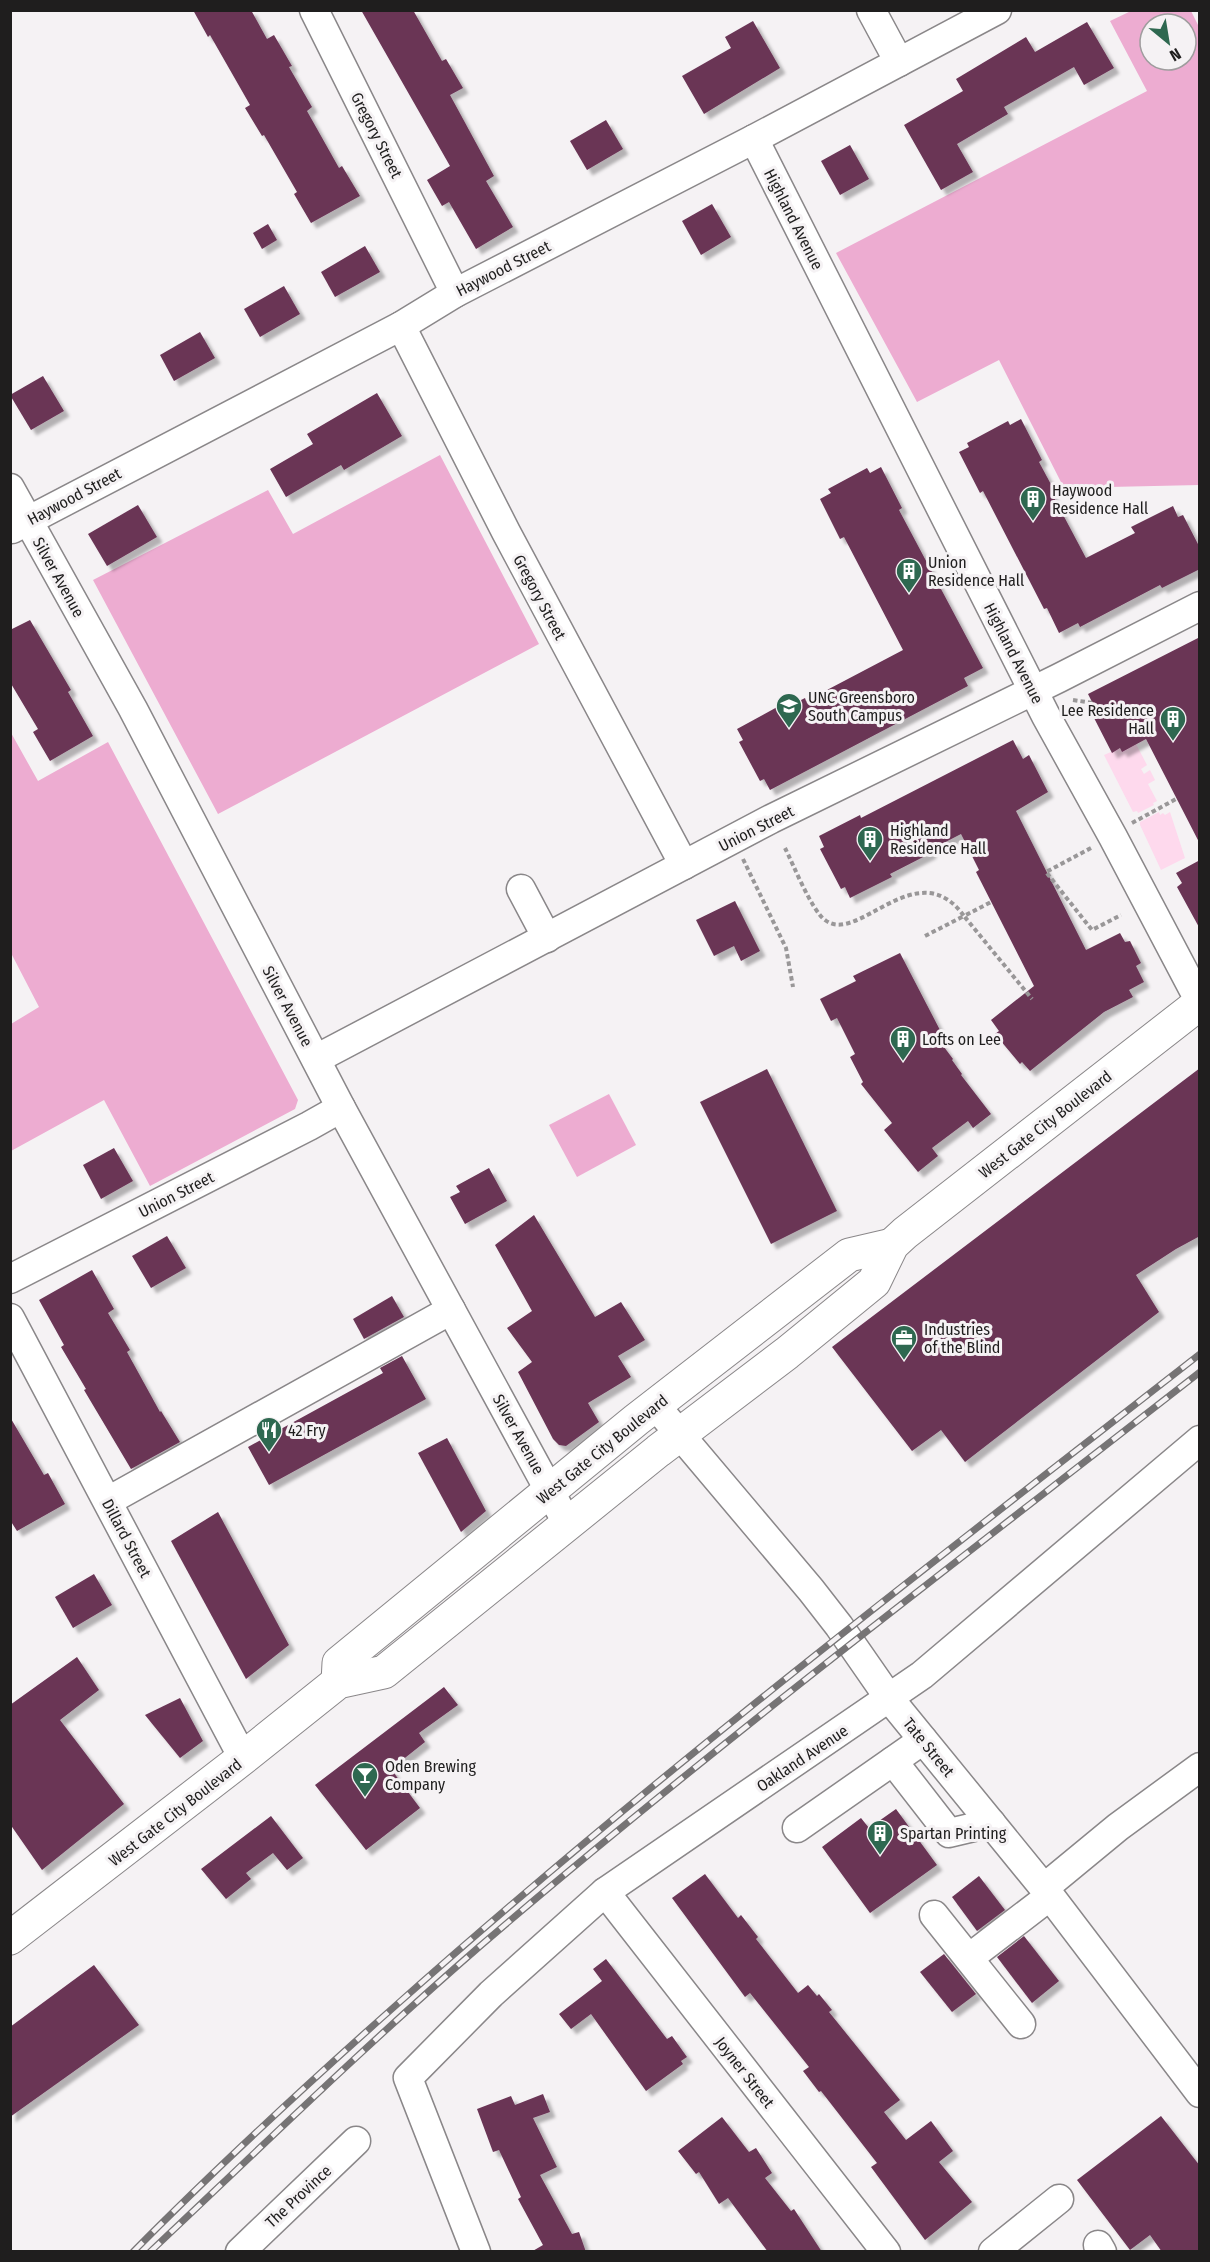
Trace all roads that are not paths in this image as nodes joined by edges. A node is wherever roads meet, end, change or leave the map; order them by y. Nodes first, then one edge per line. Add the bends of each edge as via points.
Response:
1 (314, 10) edge
2 (871, 10) edge
3 (997, 10) edge
4 (899, 62) junction
5 (754, 139) junction
6 (455, 293) junction
7 (401, 326) junction
8 (10, 488) edge
9 (19, 525) edge
10 (1200, 606) edge
11 (1033, 691) junction
12 (684, 866) junction
13 (521, 889) dead end
14 (547, 938) junction
15 (1200, 1003) edge
16 (316, 1059) junction
17 (340, 1108) junction
18 (892, 1245) junction
19 (10, 1279) edge
20 (452, 1310) junction
21 (10, 1318) edge
22 (655, 1405) junction
23 (678, 1435) junction
24 (1200, 1440) edge
25 (550, 1490) junction
26 (108, 1501) junction
27 (567, 1524) junction
28 (338, 1682) junction
29 (889, 1698) junction
30 (923, 1740) junction
31 (243, 1758) junction
32 (893, 1761) junction
33 (1200, 1767) edge
34 (980, 1826) junction
35 (797, 1828) dead end
36 (605, 1892) junction
37 (1051, 1898) junction
38 (934, 1915) dead end
39 (10, 1938) edge
40 (973, 1963) junction
41 (1021, 2024) dead end
42 (1200, 2093) edge
43 (357, 2141) dead end
44 (1059, 2199) dead end
45 (240, 2252) edge
46 (476, 2252) edge
47 (886, 2252) edge
48 (993, 2252) edge

1 - 6 street, Gregory Street
2 - 4 street
3 - 4 street, Haywood Street
4 - 5 street, Haywood Street
5 - 6 street, Haywood Street
5 - 11 street, Highland Avenue
6 - 7 street, Haywood Street
7 - 9 street, Haywood Street
7 - 12 street, Gregory Street
8 - 9 street, Silver Avenue
9 - 16 street, Silver Avenue via 133,709
10 - 11 street, Union Street
11 - 12 street, Union Street
11 - 15 street, Highland Avenue via 1124,829
12 - 14 street, Union Street
13 - 14 street
14 - 16 street, Union Street
15 - 18 main road, West Gate City Boulevard
16 - 17 street, Silver Avenue
17 - 19 street, Union Street
17 - 20 street, Silver Avenue
18 - 22 main road, West Gate City Boulevard via 849,1255
18 - 23 main road, West Gate City Boulevard via 874,1282
20 - 25 street, Silver Avenue
20 - 26 street
21 - 26 street, Dillard Street
22 - 23 street, Tate Street
22 - 25 main road, West Gate City Boulevard
23 - 27 main road, West Gate City Boulevard
23 - 29 street, Tate Street via 811,1590
24 - 29 street, Oakland Avenue via 922,1675
25 - 27 street, Silver Avenue
25 - 28 main road, West Gate City Boulevard via 339,1663
26 - 31 street, Dillard Street
27 - 28 main road, West Gate City Boulevard via 384,1672
28 - 31 main road, West Gate City Boulevard
29 - 30 street, Tate Street
29 - 36 street, Oakland Avenue
30 - 32 street
30 - 34 street, Tate Street
31 - 39 main road, West Gate City Boulevard
32 - 34 street via 949,1833
32 - 35 street
33 - 37 street via 1118,1827
34 - 37 street, Tate Street
36 - 46 street, Oakland Avenue via 491,1994 408,2078
36 - 47 street, Joyner Street
37 - 40 street
37 - 42 street, Tate Street
38 - 40 street
40 - 41 street
43 - 45 street, The Province
44 - 48 street

